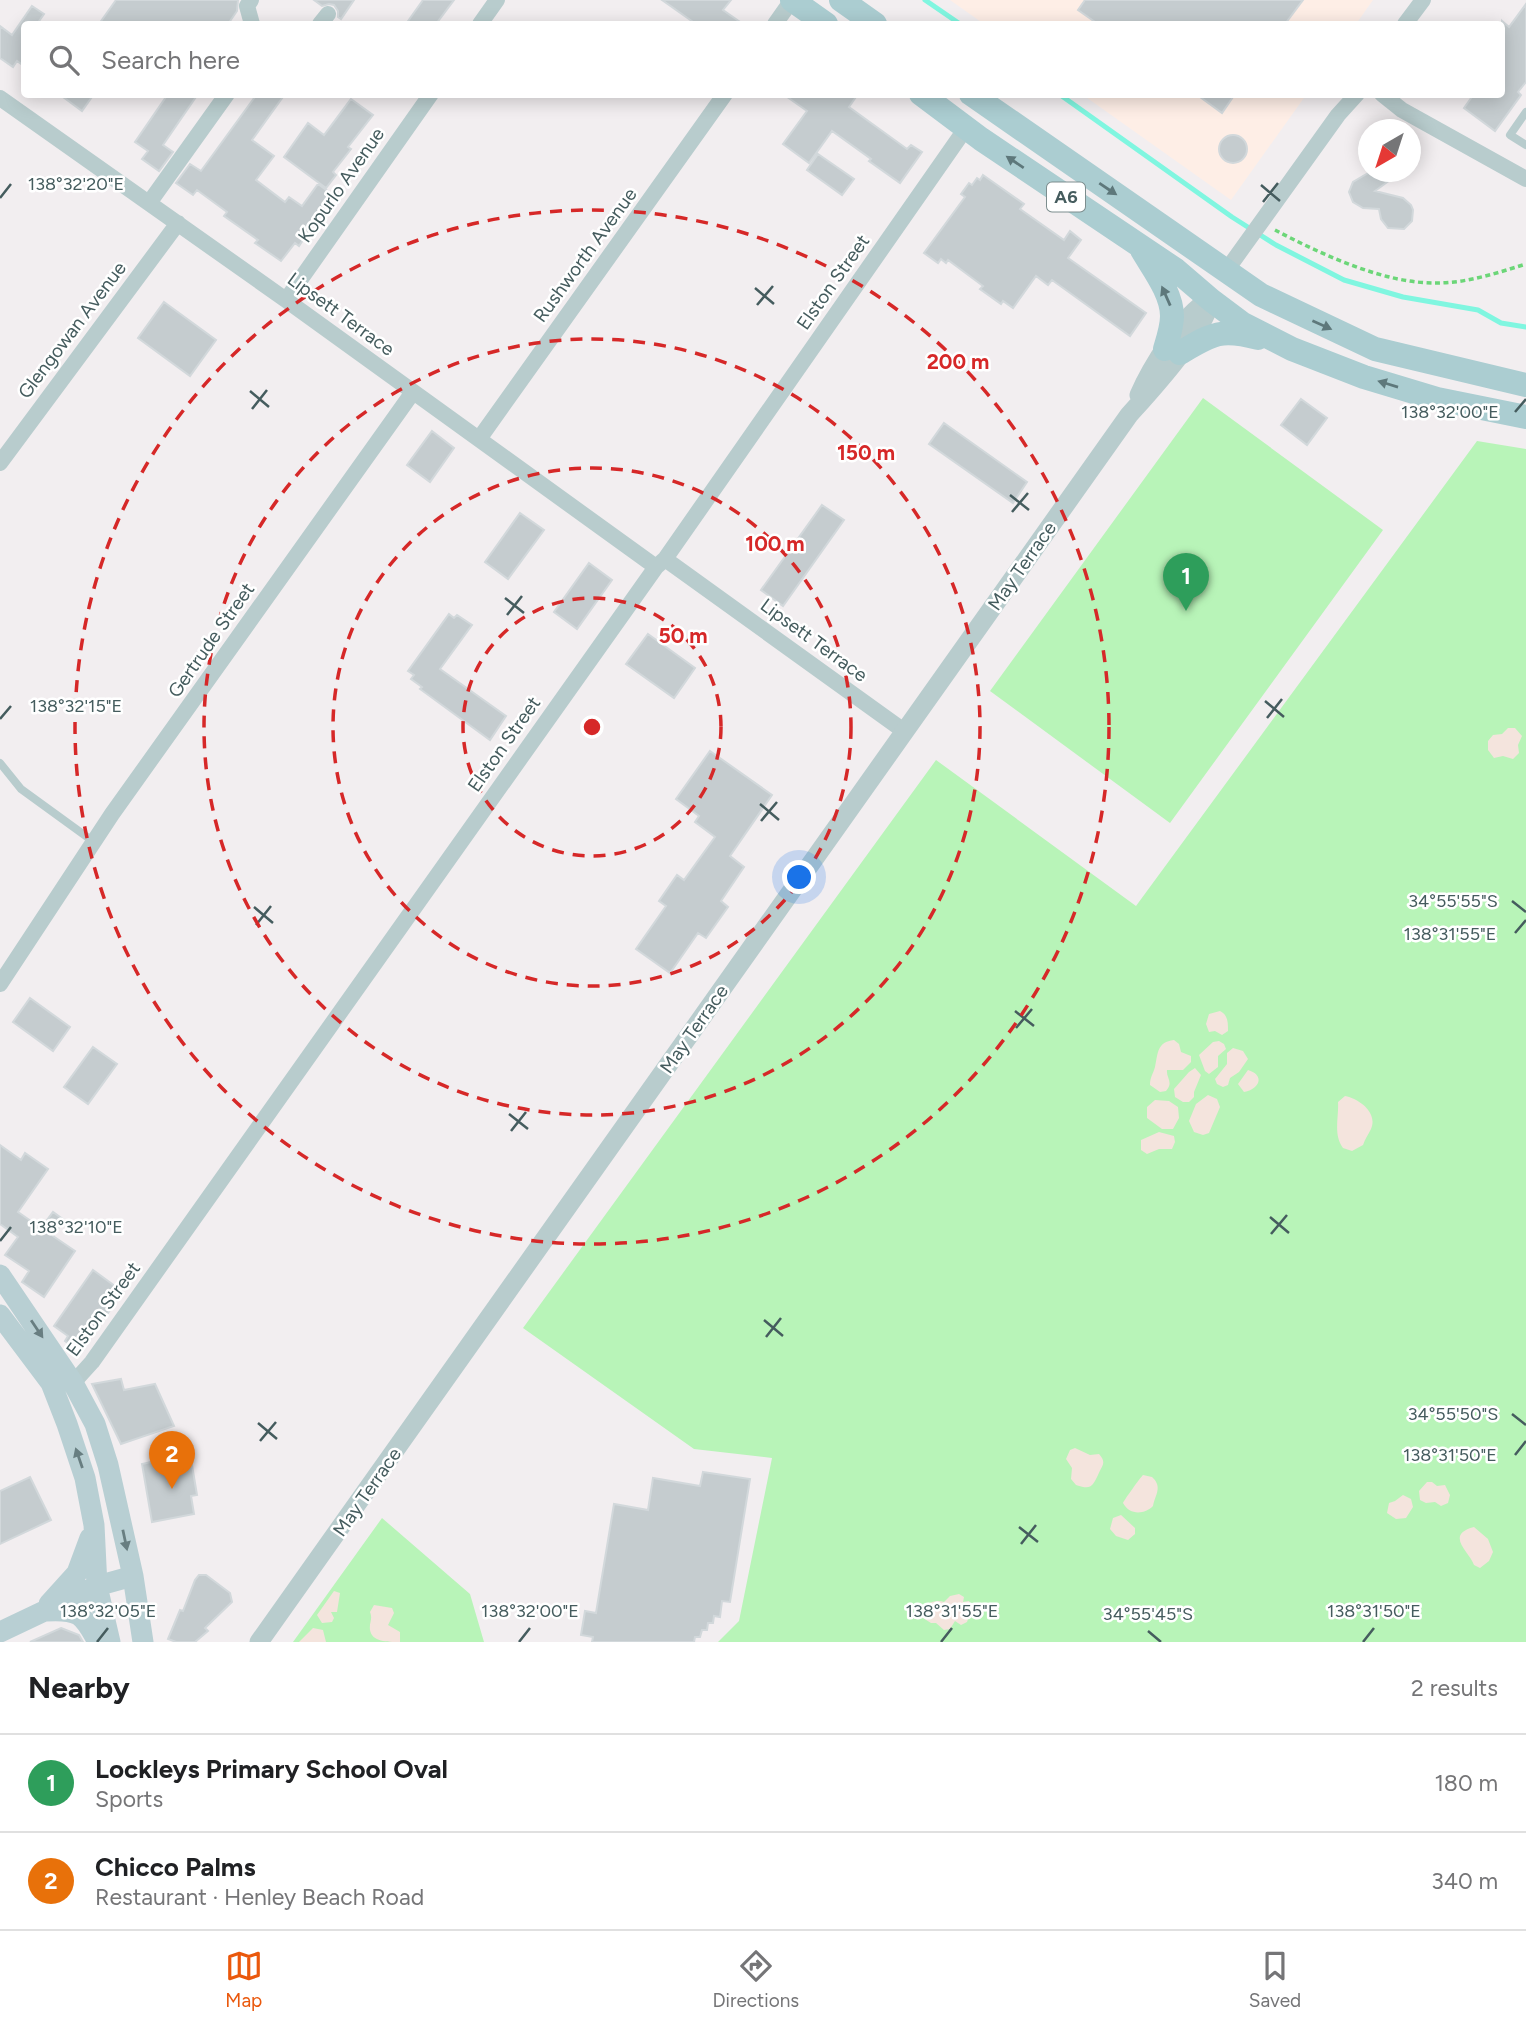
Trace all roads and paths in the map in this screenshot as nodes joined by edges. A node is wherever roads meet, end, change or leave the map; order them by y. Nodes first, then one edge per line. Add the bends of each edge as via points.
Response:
1 (251, 0) edge
2 (497, 0) edge
3 (792, 0) edge
4 (841, 0) edge
5 (1423, 0) edge
6 (251, 21) edge
7 (482, 21) edge
8 (777, 21) edge
9 (821, 21) edge
10 (871, 21) edge
11 (1407, 21) edge
12 (0, 98) edge
13 (224, 98) edge
14 (428, 98) edge
15 (722, 98) edge
16 (926, 98) edge
17 (977, 98) edge
18 (1353, 98) edge
19 (1387, 98) edge
20 (1526, 112) edge
21 (966, 128) junction
22 (1524, 141) edge
23 (1526, 178) edge
24 (149, 203) junction
25 (1261, 222) junction
26 (178, 223) junction
27 (1176, 235) junction
28 (1141, 248) junction
29 (1526, 264) edge
30 (1226, 271) junction
31 (1261, 295) junction
32 (286, 300) junction
33 (1211, 300) junction
34 (1282, 344) junction
35 (1173, 351) junction
36 (1526, 385) edge
37 (413, 392) junction
38 (1526, 417) edge
39 (479, 439) junction
40 (0, 463) edge
41 (660, 563) junction
42 (904, 731) junction
43 (0, 763) edge
44 (94, 842) junction
45 (5, 966) edge
46 (0, 984) edge
47 (0, 1275) edge
48 (0, 1315) edge
49 (73, 1383) junction
50 (94, 1525) junction
51 (133, 1576) junction
52 (97, 1586) junction
53 (42, 1611) junction
54 (0, 1632) edge
55 (98, 1642) edge
56 (110, 1642) edge
57 (143, 1642) edge
58 (259, 1642) edge

1 - 6 street via 247,6
2 - 7 street
3 - 8 street
3 - 9 main road
4 - 10 main road
5 - 11 street
12 - 24 street, Lipsett Terrace
13 - 24 street
14 - 32 street, Kopurlo Avenue
15 - 39 street, Rushworth Avenue
16 - 21 main road, A6
17 -> 27 main road, A6
18 - 25 street
19 - 23 street
20 - 22 lane via 1510,135
28 -> 21 main road, A6
21 - 41 street, Elston Street
24 - 26 street, Lipsett Terrace
25 - 29 path via 1337,260 1408,280 1463,281
25 - 30 street
26 - 32 street, Lipsett Terrace
26 - 40 street, Glengowan Avenue
27 - 30 main road, A6
27 - 33 main road via 1203,275
28 - 33 main road, A6
35 -> 28 main road via 1170,300
30 - 31 main road, A6
31 - 33 main road
31 -> 36 main road, A6 via 1375,349
32 - 37 street, Lipsett Terrace
33 - 34 main road, A6 via 1243,324
33 - 35 street, May Terrace via 1196,307
34 - 35 main road via 1225,332
38 -> 34 main road, A6 via 1425,396
35 - 42 street, May Terrace via 1162,378 1129,415
37 - 39 street, Lipsett Terrace
37 - 44 street, Gertrude Street
39 - 41 street, Lipsett Terrace
41 - 42 street, Lipsett Terrace
41 - 49 street, Elston Street
42 - 58 street, May Terrace
43 - 44 lane via 21,789
44 - 45 street, Gertrude Street
45 - 46 street, Gertrude Street
47 -> 49 main road
50 -> 48 main road via 85,1478 51,1383
49 -> 51 main road via 95,1424 108,1465
50 - 52 main road
50 - 53 main road via 80,1567
51 - 52 main road
51 - 57 main road
52 - 53 main road
52 - 56 main road
53 - 54 main road
53 - 55 main road via 78,1613

